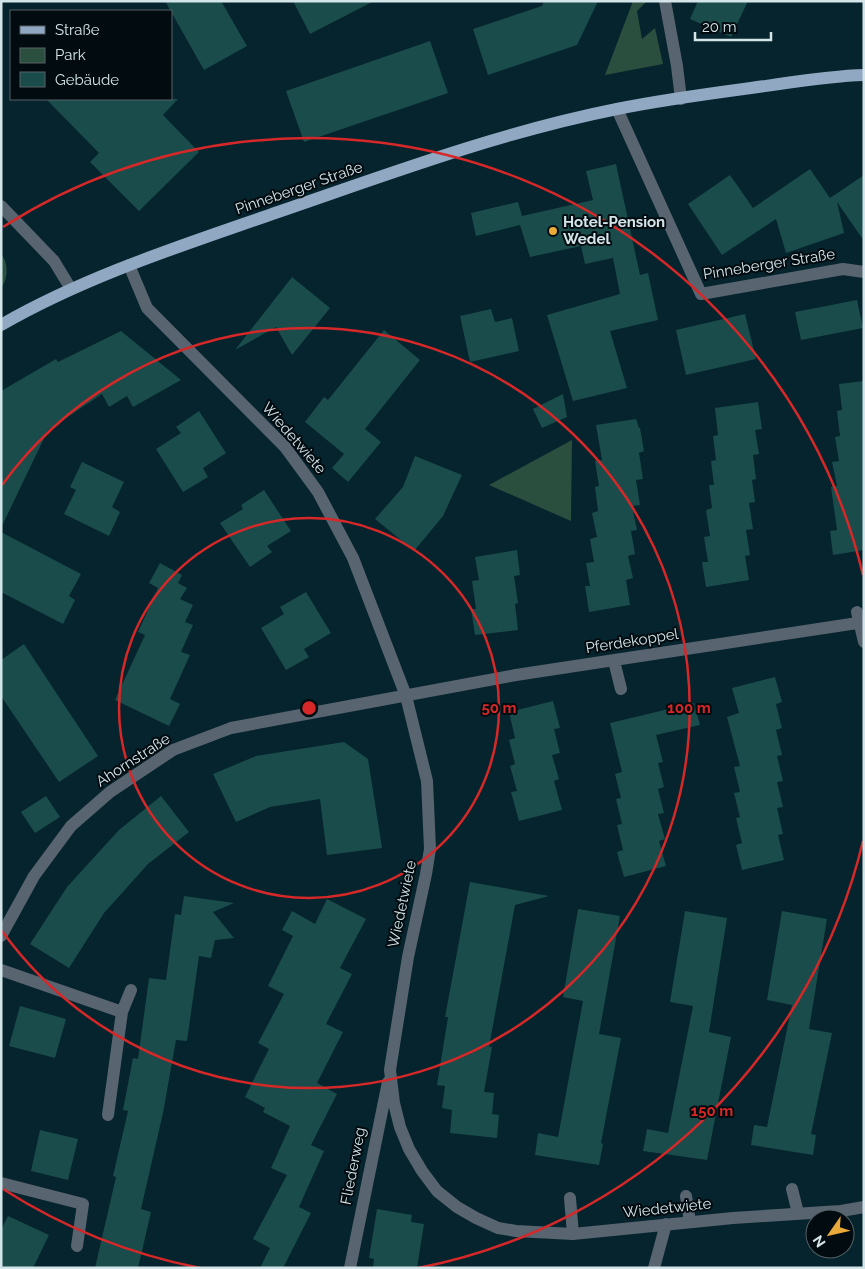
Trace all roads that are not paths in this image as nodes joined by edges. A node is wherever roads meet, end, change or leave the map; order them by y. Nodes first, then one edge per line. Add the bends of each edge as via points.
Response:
1 (666, 1) edge
2 (864, 75) edge
3 (681, 98) junction
4 (617, 109) junction
5 (1, 206) edge
6 (129, 265) junction
7 (864, 272) edge
8 (71, 289) junction
9 (1, 325) edge
10 (860, 619) edge
11 (864, 642) edge
12 (614, 661) junction
13 (621, 689) dead end
14 (406, 696) junction
15 (1, 936) edge
16 (1, 970) edge
17 (131, 990) dead end
18 (122, 1012) junction
19 (390, 1070) junction
20 (108, 1115) dead end
21 (1, 1182) edge
22 (792, 1189) dead end
23 (686, 1196) dead end
24 (570, 1198) dead end
25 (864, 1208) edge
26 (798, 1214) junction
27 (690, 1222) junction
28 (666, 1224) junction
29 (573, 1234) junction
30 (77, 1246) dead end
31 (350, 1268) edge
32 (654, 1268) edge

1 - 3 street
2 - 3 main road, Pinneberger Straße
3 - 4 main road, Pinneberger Straße
4 - 6 main road, Pinneberger Straße via 420,163
4 - 7 street, Pinneberger Straße via 700,294 842,269
5 - 8 street via 54,261
6 - 8 main road, Pinneberger Straße
6 - 14 street, Wiedetwiete via 147,308 285,447 318,492 353,558
8 - 9 main road, Pinneberger Straße
10 - 11 street
10 - 12 street, Pferdekoppel
12 - 13 street
12 - 14 street, Pferdekoppel
14 - 15 street, Ahornstraße via 231,728 173,750 110,792 71,826 34,876
14 - 19 street, Wiedetwiete via 427,781 430,849
16 - 18 street
17 - 18 street
18 - 20 street
19 - 29 street, Wiedetwiete via 400,1126 409,1149 437,1191 457,1207 498,1228
19 - 31 street, Fliederweg
21 - 30 street via 83,1204
22 - 26 street
23 - 27 street
24 - 29 street
25 - 26 street, Wiedetwiete
26 - 27 street, Wiedetwiete
27 - 28 street, Wiedetwiete
28 - 29 street, Wiedetwiete
28 - 32 street

